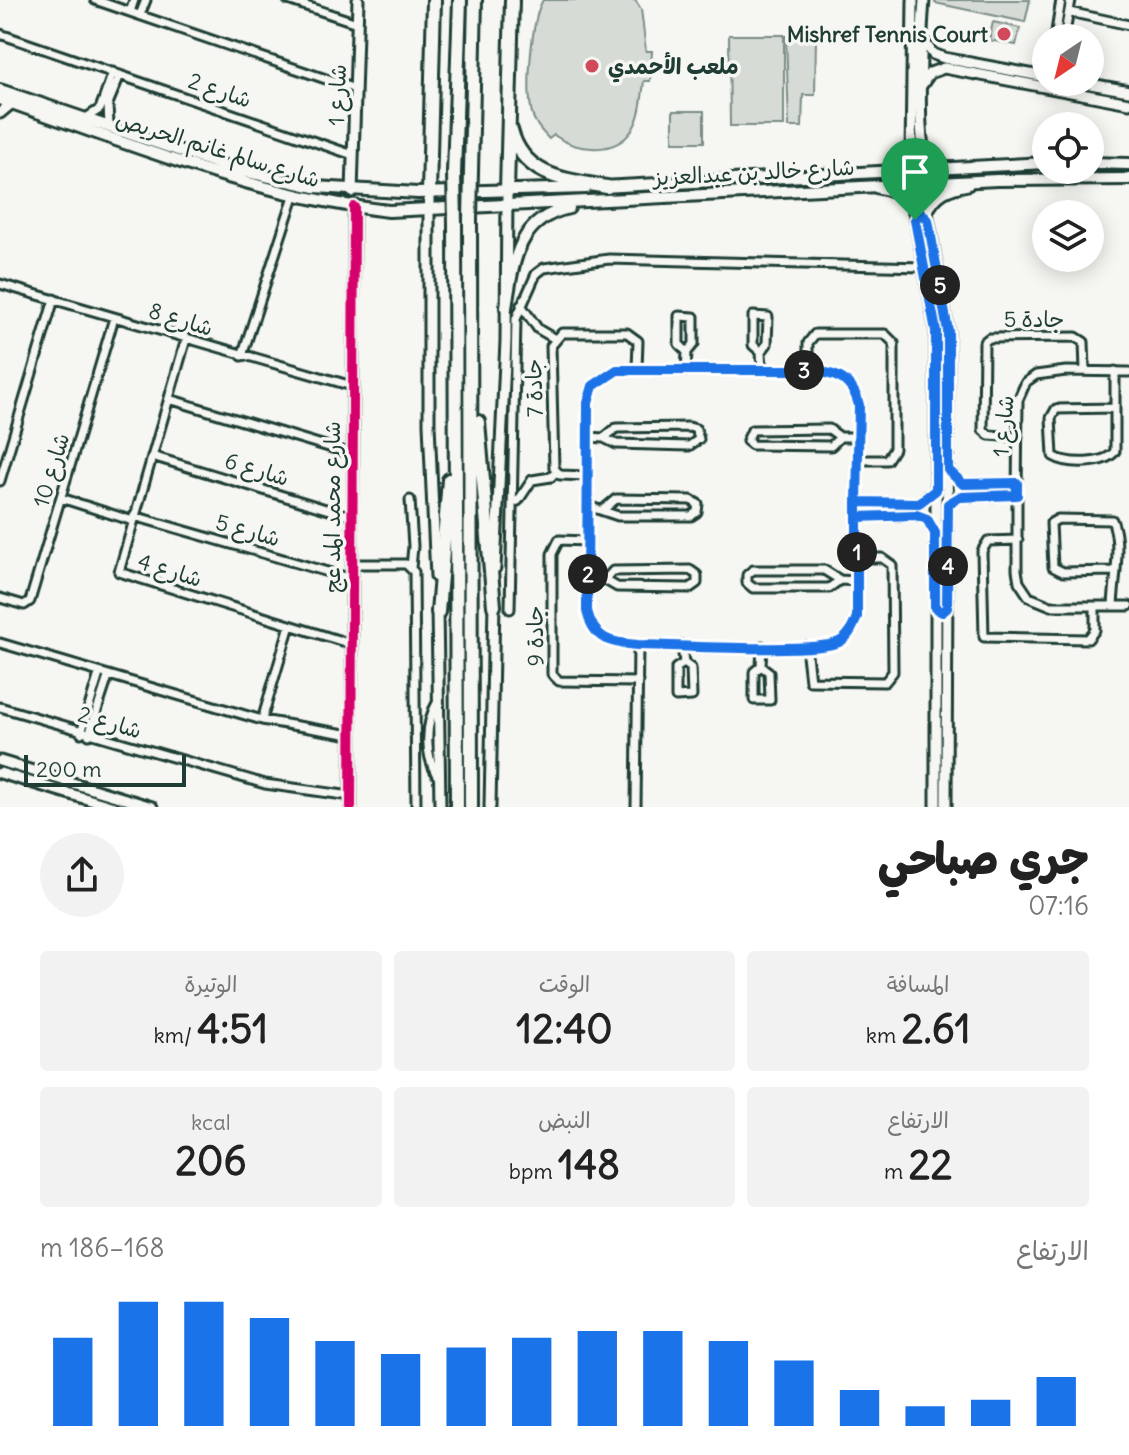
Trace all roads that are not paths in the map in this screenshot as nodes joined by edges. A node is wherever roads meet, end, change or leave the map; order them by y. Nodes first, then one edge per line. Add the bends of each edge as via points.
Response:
1 (95, 0) edge
2 (134, 0) edge
3 (146, 0) edge
4 (288, 0) edge
5 (358, 0) edge
6 (434, 0) edge
7 (460, 0) edge
8 (475, 0) edge
9 (512, 0) edge
10 (913, 0) edge
11 (924, 0) edge
12 (1061, 0) edge
13 (1071, 0) edge
14 (130, 12) junction
15 (1069, 12) junction
16 (140, 15) junction
17 (357, 23) junction
18 (1057, 24) edge
19 (1067, 24) edge
20 (1129, 25) edge
21 (0, 34) edge
22 (922, 38) junction
23 (967, 68) junction
24 (116, 74) junction
25 (1032, 75) edge
26 (921, 86) junction
27 (1104, 86) edge
28 (355, 89) junction
29 (0, 90) edge
30 (1129, 91) edge
31 (0, 99) edge
32 (12, 103) junction
33 (1129, 103) edge
34 (508, 110) junction
35 (0, 113) edge
36 (86, 118) junction
37 (109, 126) junction
38 (911, 132) junction
39 (923, 132) junction
40 (180, 155) junction
41 (353, 155) junction
42 (1104, 163) edge
43 (1032, 164) edge
44 (1129, 164) edge
45 (954, 169) junction
46 (887, 173) junction
47 (1129, 179) edge
48 (718, 180) junction
49 (997, 180) junction
50 (869, 186) junction
51 (607, 187) junction
52 (476, 190) junction
53 (507, 190) junction
54 (352, 192) junction
55 (429, 193) junction
56 (721, 194) junction
57 (294, 196) junction
58 (605, 201) junction
59 (506, 206) junction
60 (354, 207) junction
61 (448, 210) junction
62 (429, 211) junction
63 (915, 220) junction
64 (928, 220) junction
65 (923, 267) junction
66 (0, 284) edge
67 (54, 299) junction
68 (521, 305) junction
69 (506, 308) junction
70 (114, 318) junction
71 (186, 339) junction
72 (555, 339) junction
73 (687, 352) junction
74 (761, 352) junction
75 (242, 356) junction
76 (637, 370) junction
77 (808, 370) junction
78 (686, 371) junction
79 (762, 371) junction
80 (1085, 371) junction
81 (1115, 371) junction
82 (1129, 372) edge
83 (352, 386) junction
84 (935, 388) junction
85 (947, 389) junction
86 (169, 399) junction
87 (473, 402) junction
88 (1115, 408) junction
89 (935, 413) junction
90 (947, 413) junction
91 (589, 437) junction
92 (840, 437) junction
93 (858, 437) junction
94 (1018, 437) junction
95 (604, 438) junction
96 (352, 454) junction
97 (455, 454) junction
98 (152, 456) junction
99 (859, 460) junction
100 (3, 461) edge
101 (948, 470) junction
102 (556, 472) junction
103 (588, 476) junction
104 (0, 479) edge
105 (1017, 483) junction
106 (936, 490) junction
107 (1017, 495) junction
108 (61, 498) junction
109 (410, 500) dead end
110 (857, 502) junction
111 (512, 503) junction
112 (948, 504) junction
113 (588, 506) junction
114 (604, 509) junction
115 (352, 517) junction
116 (857, 517) junction
117 (133, 518) junction
118 (935, 533) junction
119 (1018, 540) junction
120 (588, 541) junction
121 (857, 558) junction
122 (352, 564) junction
123 (411, 568) junction
124 (1114, 571) junction
125 (352, 579) junction
126 (588, 579) junction
127 (605, 580) junction
128 (840, 580) junction
129 (857, 581) junction
130 (0, 598) edge
131 (494, 606) junction
132 (1113, 606) junction
133 (1129, 606) edge
134 (1095, 607) junction
135 (935, 608) junction
136 (947, 608) junction
137 (510, 609) dead end
138 (438, 612) junction
139 (290, 625) junction
140 (947, 625) junction
141 (935, 627) junction
142 (0, 643) edge
143 (351, 644) junction
144 (638, 645) junction
145 (682, 645) junction
146 (762, 646) junction
147 (806, 646) junction
148 (684, 663) junction
149 (761, 666) junction
150 (99, 674) junction
151 (108, 677) junction
152 (638, 682) junction
153 (441, 695) junction
154 (0, 707) edge
155 (415, 712) junction
156 (262, 720) junction
157 (429, 725) junction
158 (85, 734) junction
159 (351, 735) junction
160 (0, 761) edge
161 (2, 773) edge
162 (56, 778) junction
163 (441, 781) junction
164 (351, 802) edge
165 (114, 807) edge
166 (152, 807) edge
167 (416, 807) edge
168 (440, 807) edge
169 (457, 807) edge
170 (471, 807) edge
171 (490, 807) edge
172 (636, 807) edge
173 (936, 807) edge
174 (946, 807) edge

1 - 14 street, شارع 2
2 - 14 street
3 - 16 street
4 - 17 street
5 - 17 street, شارع 1
6 - 55 highway
7 - 97 highway, bridge via 454,173
8 - 87 highway, bridge
9 - 34 highway
10 - 38 street
11 - 22 street
12 - 18 street
13 - 15 street
14 - 16 street, شارع 2
15 - 19 street
15 - 20 street
16 - 28 street, شارع 2
17 - 28 street, شارع 1
21 - 24 street, شارع 2
22 - 23 street via 933,54
22 - 26 street
23 - 25 street
23 - 26 street via 935,69
23 - 33 street
24 - 36 street via 100,109
24 - 37 street
24 - 41 street, شارع 2
26 - 39 street
27 - 30 street
28 - 41 street, شارع 1
29 - 36 main road, شارع سالم غانم الحريص
31 - 32 main road, شارع سالم غانم الحريص
32 - 35 street
32 - 40 main road, شارع سالم غانم الحريص
34 - 51 highway via 514,139 535,168 553,177
34 - 53 highway
36 - 37 main road, شارع سالم غانم الحريص
37 - 40 main road, شارع سالم غانم الحريص
38 - 39 street via 917,137
38 - 46 street via 911,155
39 - 45 street via 927,156
40 - 54 main road, شارع سالم غانم الحريص via 281,181
40 - 57 main road, شارع سالم غانم الحريص
41 - 54 street, شارع 1
42 - 44 main road
43 - 45 main road, شارع خالد بن عبدالعزيز
45 - 46 main road, شارع خالد بن عبدالعزيز
46 - 48 main road, شارع خالد بن عبدالعزيز
47 - 49 main road, شارع خالد بن عبدالعزيز
48 - 51 main road, شارع خالد بن عبدالعزيز
48 - 56 main road via 714,190
49 - 50 main road, شارع خالد بن عبدالعزيز
49 - 64 street via 948,189 932,203
50 - 56 main road, شارع خالد بن عبدالعزيز
50 - 63 street via 907,199
51 - 53 main road, شارع خالد بن عبدالعزيز
52 - 53 main road, شارع خالد بن عبدالعزيز
52 - 55 main road, شارع خالد بن عبدالعزيز
52 - 62 main road via 442,198
53 - 59 street
53 - 61 main road via 495,202
54 - 55 main road, شارع سالم غانم الحريص
55 - 62 street
56 - 58 main road, شارع خالد بن عبدالعزيز
57 - 60 main road, شارع سالم غانم الحريص
57 - 75 street
58 - 59 main road, شارع خالد بن عبدالعزيز
58 - 69 main road via 556,211 535,223 514,257
59 - 61 main road, شارع خالد بن عبدالعزيز
59 - 69 street
60 - 62 main road, شارع سالم غانم الحريص
60 - 83 street, شارع محمد المد عج
61 - 62 main road, شارع خالد بن عبدالعزيز
62 - 138 street via 429,424
63 - 64 street via 921,213
63 - 65 street
64 - 85 street via 948,331
65 - 68 street via 583,260 544,268
65 - 84 street via 936,331
66 - 67 street, شارع 8
67 - 70 street, شارع 8
67 - 100 street, شارع 10
68 - 72 street via 538,329
68 - 111 street via 516,319
69 - 131 street
70 - 71 street, شارع 8
70 - 108 street, شارع 10
71 - 75 street, شارع 8
71 - 86 street, شارع 4
72 - 76 street, جادة 7 via 562,333 627,333 638,341
72 - 102 street, جادة 7 via 551,346
73 - 73 street via 694,344 694,317 679,316 679,344
73 - 78 street
74 - 74 street via 767,344 768,317 753,316 753,345
74 - 79 street
75 - 83 street, شارع 8
76 - 78 street
76 - 91 street via 617,370 593,386
77 - 79 street
77 - 93 street via 832,373 856,392
77 - 99 street via 808,343 815,334 885,334 894,343 894,449 887,460
78 - 79 street
80 - 81 street, شارع 1
80 - 94 street, شارع 1 via 1036,375 1026,382 1018,400
80 - 94 street, جادة 5 via 1084,342 1076,337 984,342 983,430
81 - 82 street, شارع 1
81 - 88 street
83 - 96 street, شارع محمد المد عج
84 - 85 street
84 - 89 street
85 - 90 street
86 - 96 street
86 - 98 street, شارع 4
87 - 131 highway
87 - 170 highway
88 - 88 street via 1115,451 1108,460 1053,456 1051,418 1056,409
89 - 90 street via 941,402
89 - 106 street
90 - 101 street
91 - 95 street
91 - 103 street
92 - 92 street via 829,429 752,430 747,441 831,446
92 - 93 street
93 - 99 street
94 - 105 street, شارع 1
95 - 95 street via 616,444 689,446 699,439 696,429 689,427 616,428
96 - 115 street, شارع محمد المد عج
97 - 138 highway
97 - 169 highway
98 - 115 street, شارع 6
98 - 117 street, شارع 4
99 - 110 street
100 - 104 street, شارع 10
101 - 105 street, شارع 1 via 963,484
101 - 112 street
102 - 103 street
102 - 111 street via 532,480
103 - 113 street
105 - 107 street, شارع 1
106 - 110 street via 919,503
106 - 118 street
107 - 112 street via 960,497
107 - 119 street, شارع 1
108 - 117 street, شارع 5
108 - 130 street, شارع 10 via 30,601
109 - 123 street
110 - 116 street
111 - 137 street
112 - 136 street
113 - 114 street
113 - 120 street
114 - 114 street via 618,516 691,516 698,504 616,499
115 - 122 street, شارع محمد المد عج
116 - 118 street via 916,515 927,519
116 - 121 street
117 - 125 street, شارع 5
117 - 139 street, شارع 4 via 121,575
118 - 135 street
119 - 134 street, شارع 1 via 1019,582 1029,597 1051,606
119 - 134 street via 988,541 982,551 984,637 1088,639 1095,630
120 - 126 street
120 - 152 street, جادة 9 via 559,540 552,554 552,674 559,681
121 - 129 street
121 - 147 street via 882,558 892,565 890,678 810,681
122 - 123 street
122 - 125 street, شارع محمد المد عج
123 - 155 street
124 - 124 street via 1112,520 1054,520 1053,567 1063,572
124 - 132 street
125 - 143 street, شارع محمد المد عج
126 - 127 street
126 - 144 street via 587,611 597,634 610,643
127 - 127 street via 617,587 690,588 697,575 690,570 613,571
128 - 128 street via 824,570 753,570 747,583 753,588 829,588
128 - 129 street
129 - 147 street via 852,629 835,644
131 - 171 street
132 - 133 street, شارع 1
132 - 134 street, شارع 1
135 - 136 street
135 - 141 street
136 - 140 street
138 - 153 street
139 - 143 street, شارع 4
139 - 156 street
140 - 141 street
140 - 174 street
141 - 173 street
142 - 150 street
143 - 159 street, شارع محمد المد عج
144 - 145 street
144 - 152 street
145 - 146 street
145 - 148 street
146 - 147 street
146 - 149 street
148 - 148 street via 691,668 692,696 676,697 676,668
149 - 149 street via 769,672 770,700 754,700 754,672
150 - 151 street
150 - 158 street
151 - 156 street
151 - 158 street
152 - 172 street
153 - 157 street
153 - 163 street
154 - 158 street, شارع 2
155 - 157 street
155 - 167 street
156 - 159 street
157 - 163 street via 432,768
158 - 164 street, شارع 2
159 - 164 street, شارع محمد المد عج
160 - 162 street
161 - 162 street via 49,785
161 - 165 street
162 - 166 street
163 - 168 street

